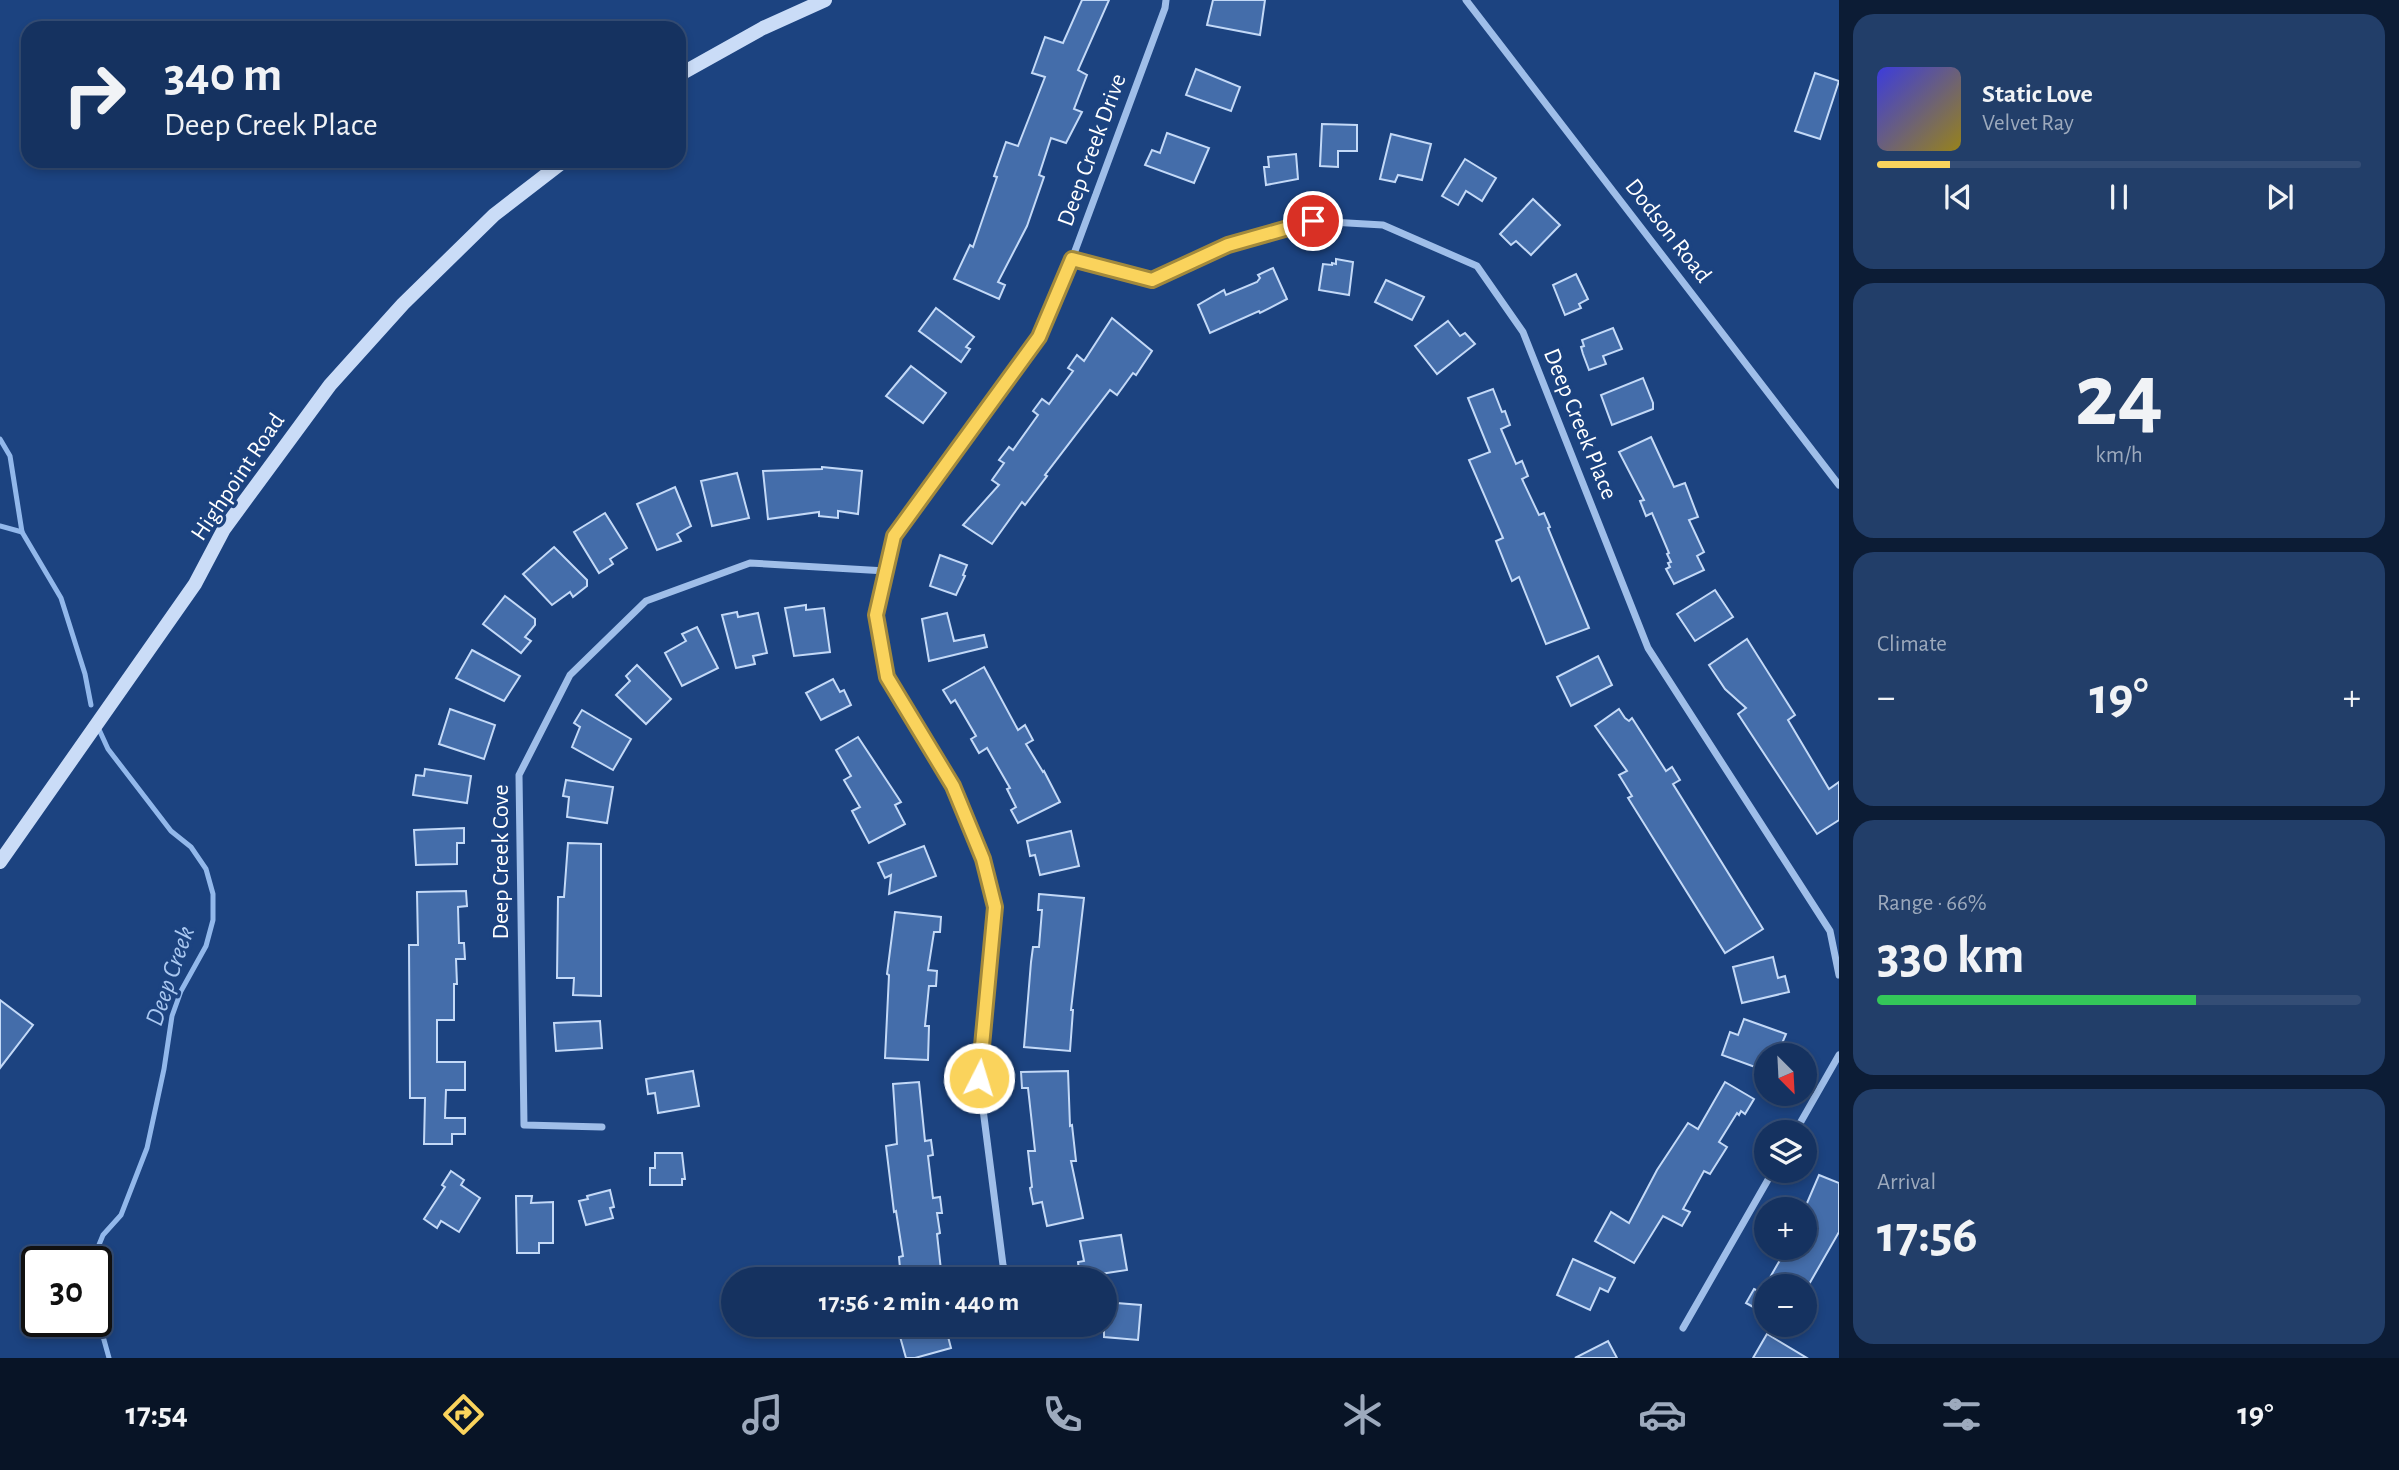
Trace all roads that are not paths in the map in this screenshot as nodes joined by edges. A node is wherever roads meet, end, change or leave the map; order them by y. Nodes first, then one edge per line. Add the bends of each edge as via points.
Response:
1 (825, 0) edge
2 (1166, 0) edge
3 (1466, 0) edge
4 (686, 71) edge
5 (555, 168) edge
6 (1072, 259) junction
7 (1839, 485) edge
8 (886, 571) junction
9 (0, 862) edge
10 (1839, 975) edge
11 (1839, 1055) edge
12 (1802, 1120) edge
13 (602, 1127) dead end
14 (1766, 1183) edge
15 (1004, 1267) edge
16 (1684, 1328) dead end

1 - 4 street via 763,27
2 - 6 street, Deep Creek Drive
3 - 7 street, Dodson Road
5 - 9 street, Highpoint Road via 494,215 403,304 330,385 223,529 195,584
6 - 8 street, Deep Creek Drive via 1039,337 894,536
6 - 10 street, Deep Creek Place via 1152,280 1228,245 1313,221 1383,225 1477,266 1523,332 1648,648 1830,931
8 - 13 street, Deep Creek Cove via 750,563 646,601 570,674 519,775 524,1125
8 - 15 street, Deep Creek Drive via 876,615 887,677 953,786 983,859 995,907 979,1078
11 - 12 street
14 - 16 street

